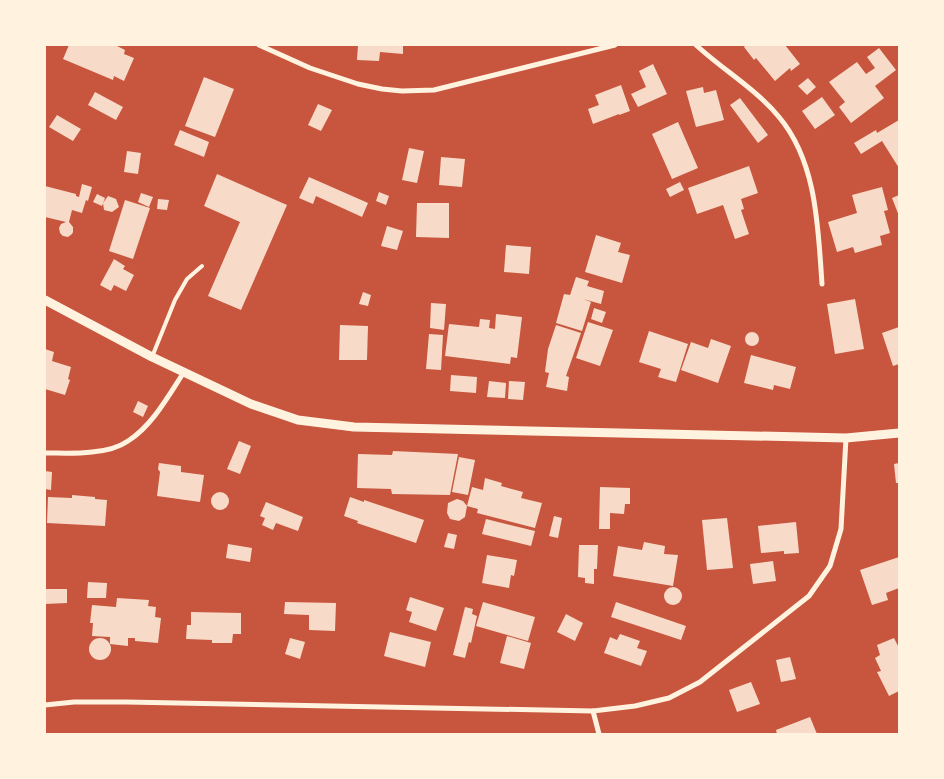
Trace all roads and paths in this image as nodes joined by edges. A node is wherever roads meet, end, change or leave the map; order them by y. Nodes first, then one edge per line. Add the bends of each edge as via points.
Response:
1 (259, 45) edge
2 (615, 45) edge
3 (696, 45) edge
4 (202, 266) dead end
5 (822, 284) dead end
6 (45, 300) edge
7 (152, 357) junction
8 (184, 372) junction
9 (899, 433) edge
10 (846, 438) junction
11 (45, 453) edge
12 (45, 705) edge
13 (594, 711) junction
14 (599, 734) edge

1 - 2 street via 310,68 358,84 402,91 434,90
3 - 5 street via 754,92 793,136 807,169 816,212
4 - 7 lane via 187,279
6 - 7 street
7 - 8 street
8 - 10 street via 260,408 298,420 354,427
8 - 11 street via 159,410 128,441 92,452
9 - 10 street
10 - 13 street via 841,529 830,566 809,596 700,682 669,698
12 - 13 street via 126,702
13 - 14 street

